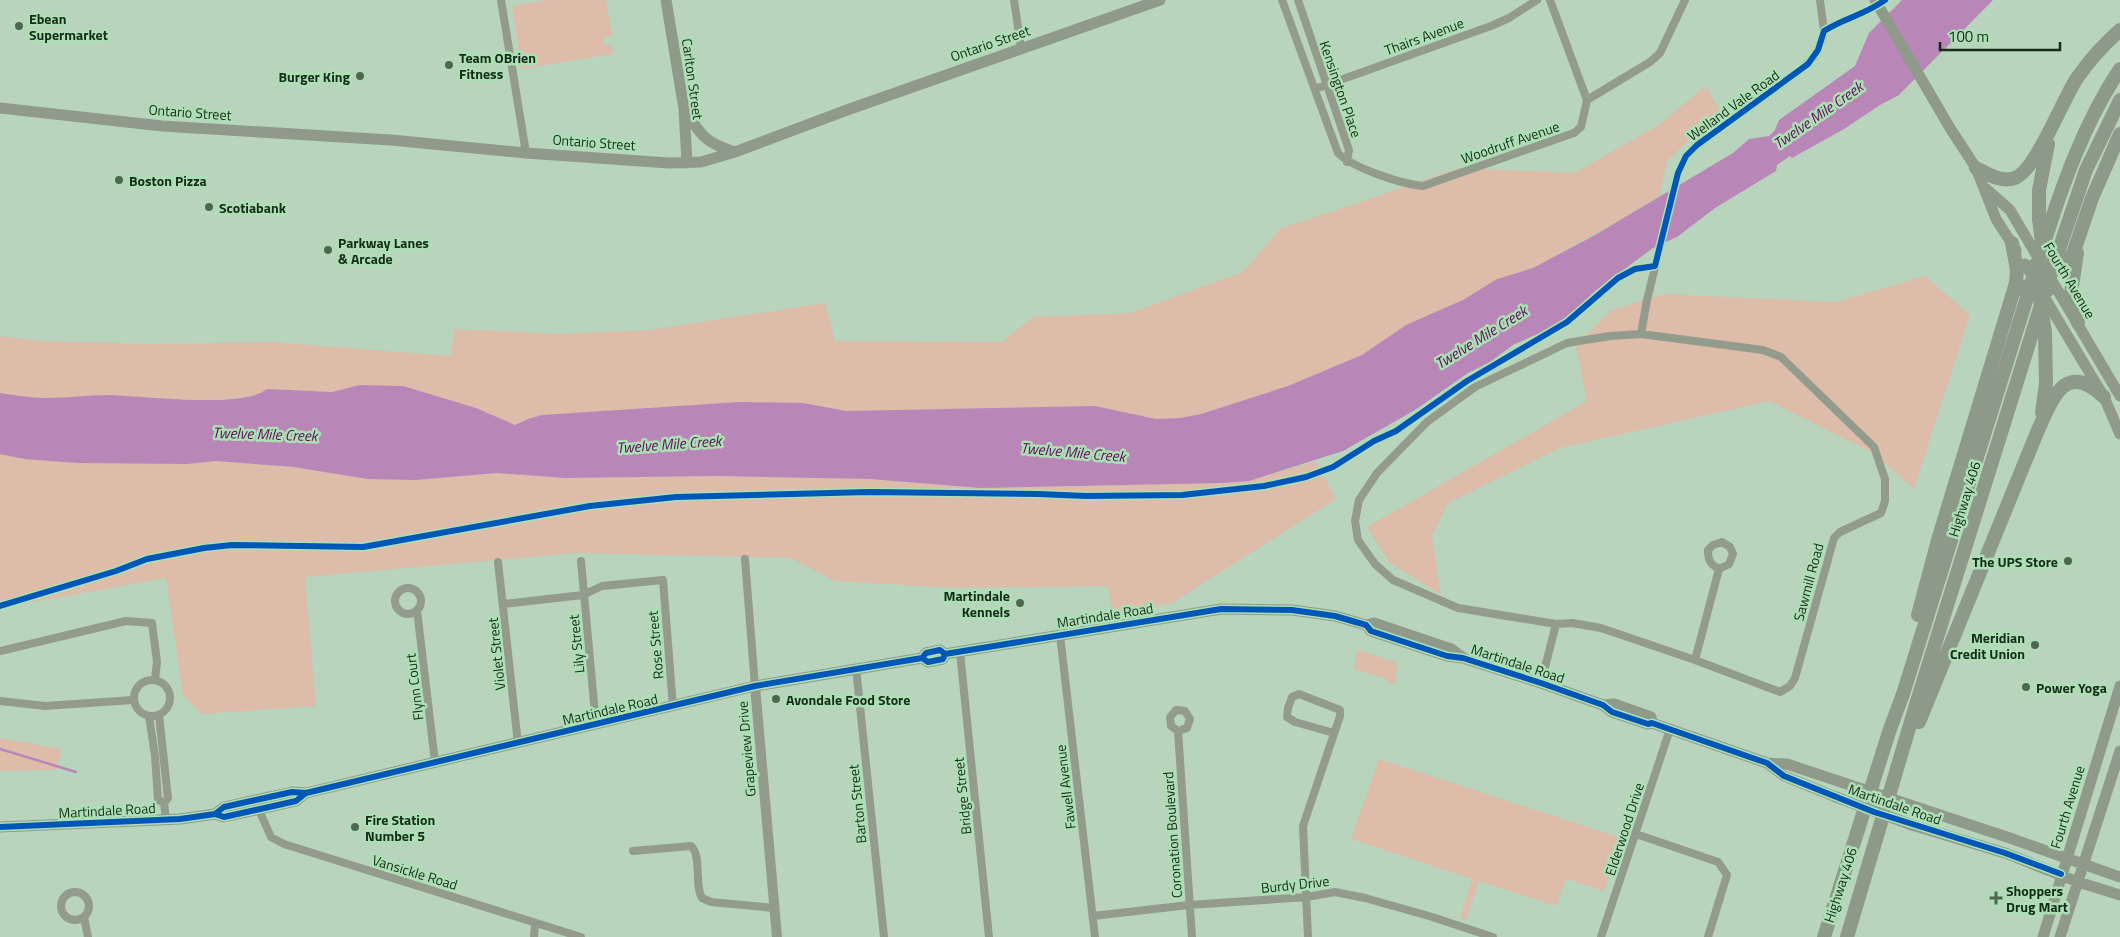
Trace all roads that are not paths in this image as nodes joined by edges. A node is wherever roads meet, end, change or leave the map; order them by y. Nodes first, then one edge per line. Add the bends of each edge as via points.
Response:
1 (501, 0) edge
2 (666, 0) edge
3 (1014, 0) edge
4 (1160, 0) edge
5 (1282, 0) edge
6 (1298, 0) edge
7 (1537, 0) edge
8 (1550, 0) edge
9 (1685, 0) edge
10 (1820, 0) edge
11 (1875, 0) edge
12 (2120, 30) edge
13 (1021, 48) junction
14 (2120, 68) edge
15 (1327, 84) junction
16 (1315, 89) junction
17 (1587, 100) junction
18 (2120, 100) edge
19 (0, 108) edge
20 (2061, 108) junction
21 (684, 109) junction
22 (2120, 134) edge
23 (736, 152) junction
24 (526, 153) junction
25 (1347, 162) junction
26 (687, 163) junction
27 (1976, 168) junction
28 (1984, 187) junction
29 (2080, 238) junction
30 (2012, 243) junction
31 (2030, 244) joint
32 (2033, 264) junction
33 (2050, 290) junction
34 (2014, 295) junction
35 (2052, 310) joint
36 (2070, 311) joint
37 (2078, 323) junction
38 (1641, 334) junction
39 (2120, 396) edge
40 (2104, 397) junction
41 (2038, 430) junction
42 (2120, 434) edge
43 (745, 559) dead end
44 (581, 561) dead end
45 (498, 562) dead end
46 (1719, 569) dead end
47 (583, 595) junction
48 (504, 604) junction
49 (417, 610) dead end
50 (1556, 624) junction
51 (1060, 635) junction
52 (0, 651) edge
53 (960, 652) junction
54 (1695, 660) junction
55 (856, 668) junction
56 (155, 679) junction
57 (1541, 683) junction
58 (754, 686) junction
59 (2120, 686) edge
60 (134, 700) junction
61 (0, 701) edge
62 (673, 707) junction
63 (159, 715) junction
64 (150, 716) junction
65 (596, 725) junction
66 (1670, 729) junction
67 (1178, 731) dead end
68 (1889, 732) junction
69 (1334, 733) junction
70 (518, 744) junction
71 (2120, 751) edge
72 (435, 762) junction
73 (1767, 763) junction
74 (1893, 785) junction
75 (306, 793) junction
76 (164, 803) junction
77 (259, 810) junction
78 (215, 814) junction
79 (166, 819) junction
80 (0, 828) edge
81 (1636, 834) junction
82 (633, 851) dead end
83 (2068, 857) junction
84 (2084, 864) junction
85 (2062, 874) junction
86 (2120, 877) edge
87 (2078, 882) junction
88 (2120, 895) edge
89 (1307, 898) junction
90 (1189, 905) junction
91 (774, 908) junction
92 (1093, 916) junction
93 (84, 917) dead end
94 (535, 923) junction
95 (88, 937) edge
96 (534, 937) edge
97 (581, 937) edge
98 (777, 937) edge
99 (884, 937) edge
100 (989, 937) edge
101 (1095, 937) edge
102 (1192, 937) edge
103 (1308, 937) edge
104 (1493, 937) edge
105 (1601, 937) edge
106 (1708, 937) edge
107 (1824, 937) edge
108 (1847, 937) edge
109 (2042, 937) edge
110 (2060, 937) edge

1 - 24 street
2 - 21 main road, Carlton Street
3 - 13 street
4 - 13 main road, Ontario Street
5 - 16 street, Kensington Place
6 - 15 street, Kensington Place
7 - 15 street, Thairs Avenue via 1491,26
8 - 17 street
9 - 17 street via 1660,54
10 - 38 street, Welland Vale Road via 1824,31 1814,57 1686,156 1678,173
11 - 27 main road, Fourth Avenue
12 - 20 highway via 2086,66
13 - 23 main road, Ontario Street
14 - 68 highway, Highway 406 via 2092,119 2060,197
15 - 16 street, Thairs Avenue
15 - 25 street, Kensington Place via 1349,150
16 - 25 street, Kensington Place via 1338,153
17 - 25 street, Woodruff Avenue via 1581,127 1574,133 1423,186 1410,185
18 - 74 highway, Highway 406 via 2086,170 2061,241
19 - 24 main road, Ontario Street via 164,126 391,140
20 - 27 highway via 2029,166 2019,176 2000,179
20 - 32 highway, bridge via 2043,162 2039,190 2040,219
21 - 23 main road via 701,135 717,146
21 - 26 main road, Carlton Street
22 - 29 highway via 2095,191
23 - 26 main road, Ontario Street
24 - 26 main road, Ontario Street
27 - 28 main road, Fourth Avenue
28 - 30 main road, Fourth Avenue via 1996,219
28 - 31 main road, Fourth Avenue via 2010,210
29 - 32 highway, bridge via 2063,267 2055,270
29 - 37 highway via 2071,287
30 - 32 highway
30 - 34 highway via 2017,276
31 - 32 highway, bridge
32 - 33 highway, bridge
32 - 33 main road, Fourth Avenue, bridge
33 - 34 highway, bridge via 2028,285
33 - 35 highway, bridge
33 - 36 highway
33 - 41 highway, bridge via 2045,333 2046,384
34 - 68 highway via 1938,540
35 - 40 main road
36 - 37 main road, Fourth Avenue
37 - 39 main road, Fourth Avenue
38 - 50 street via 1567,343 1475,387 1427,422 1377,473 1359,500 1355,521 1358,540 1375,564 1393,580 1458,608
38 - 54 street, Sawmill Road via 1763,350 1781,357 1874,447 1885,479 1885,501 1881,513 1834,538 1795,678 1790,686 1775,692
40 - 41 highway via 2082,382 2068,383 2056,394
40 - 42 main road
41 - 74 highway
43 - 58 street, Grapeview Drive
44 - 47 street, Lily Street
45 - 48 street, Violet Street
46 - 54 street
47 - 48 street
47 - 62 street, Rose Street via 602,586 662,580
47 - 65 street, Lily Street
48 - 70 street, Violet Street
49 - 72 street, Flynn Court
50 - 54 street, Sawmill Road via 1601,628
50 - 57 street
51 - 53 main road, Martindale Road
51 - 57 main road, Martindale Road via 1221,609 1292,610 1335,616 1447,656
51 - 92 street, Fawell Avenue
52 - 56 street via 126,621 152,622 157,662
53 - 55 main road, Martindale Road via 944,654 943,659 928,662 922,658
53 - 100 street, Bridge Street
55 - 58 main road, Martindale Road
55 - 99 street, Barton Street
56 - 60 street via 139,684
56 - 63 street via 166,685 170,696 168,707
57 - 66 main road, Martindale Road via 1603,705 1612,712
58 - 62 main road, Martindale Road
58 - 91 street, Grapeview Drive
59 - 83 main road, Fourth Avenue
60 - 61 street via 46,706
60 - 64 street via 140,712
62 - 65 main road, Martindale Road
63 - 64 street
63 - 76 street via 168,798
64 - 76 street via 158,800
65 - 70 main road, Martindale Road
66 - 73 main road, Martindale Road
66 - 81 street, Elderwood Drive
67 - 90 street, Coronation Boulevard
68 - 107 highway, Highway 406
69 - 69 street via 1340,710 1299,694 1292,697 1287,717
69 - 89 street via 1302,826
70 - 72 main road, Martindale Road
71 - 84 main road
72 - 75 main road, Martindale Road
73 - 83 main road, Martindale Road, bridge via 1787,764
73 - 85 main road, Martindale Road, bridge via 1784,776 1836,797
74 - 108 highway, Highway 406
75 - 77 main road, Martindale Road via 296,801
75 - 78 main road, Martindale Road via 292,792 241,803 224,807
76 - 79 street
77 - 78 main road, Martindale Road via 224,817
77 - 94 street, Vansickle Road via 272,836 284,844
78 - 79 main road, Martindale Road
79 - 80 main road, Martindale Road
81 - 105 street, Elderwood Drive
81 - 106 street via 1718,862 1727,875
82 - 91 street via 691,846 695,851 702,898 711,902
83 - 84 main road, Martindale Road
83 - 85 main road, Fourth Avenue
84 - 86 main road, Martindale Road
84 - 87 main road
85 - 87 main road, Martindale Road
85 - 109 main road, Fourth Avenue
87 - 88 main road, Martindale Road
87 - 110 main road
89 - 90 street, Burdy Drive
89 - 103 street
89 - 104 street, Burdy Drive via 1335,892 1365,898
90 - 92 street, Burdy Drive
90 - 102 street, Coronation Boulevard
91 - 98 street, Grapeview Drive
92 - 101 street, Fawell Avenue
93 - 95 street
94 - 96 street
94 - 97 street, Vansickle Road

